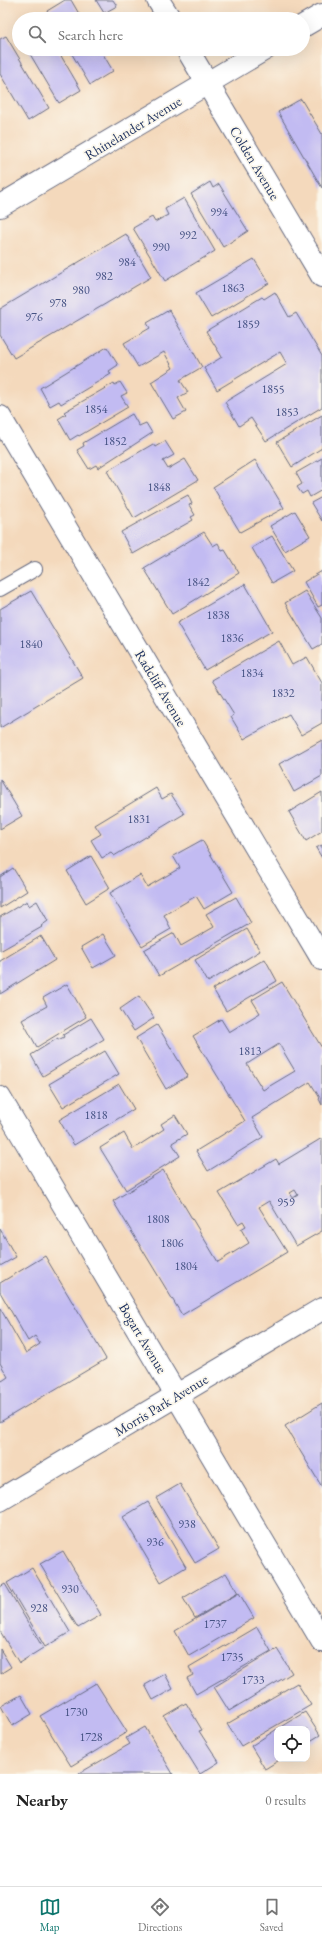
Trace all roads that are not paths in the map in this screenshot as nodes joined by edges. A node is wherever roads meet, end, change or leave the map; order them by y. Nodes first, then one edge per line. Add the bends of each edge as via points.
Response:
1 (158, 0) edge
2 (166, 12) edge
3 (322, 15) edge
4 (310, 22) edge
5 (191, 56) edge
6 (253, 56) edge
7 (208, 83) junction
8 (0, 206) edge
9 (322, 276) edge
10 (0, 417) edge
11 (36, 569) dead end
12 (0, 589) edge
13 (322, 959) edge
14 (0, 1098) edge
15 (322, 1309) edge
16 (178, 1395) junction
17 (0, 1500) edge
18 (322, 1641) edge

1 - 2 street
3 - 4 street
5 - 7 street, Colden Avenue
6 - 7 street, Rhinelander Avenue
7 - 8 street, Rhinelander Avenue
7 - 9 street, Colden Avenue
10 - 13 street, Radcliff Avenue
11 - 12 lane
14 - 16 street, Bogart Avenue
15 - 16 street, Morris Park Avenue
16 - 17 street, Morris Park Avenue
16 - 18 street, Bogart Avenue

